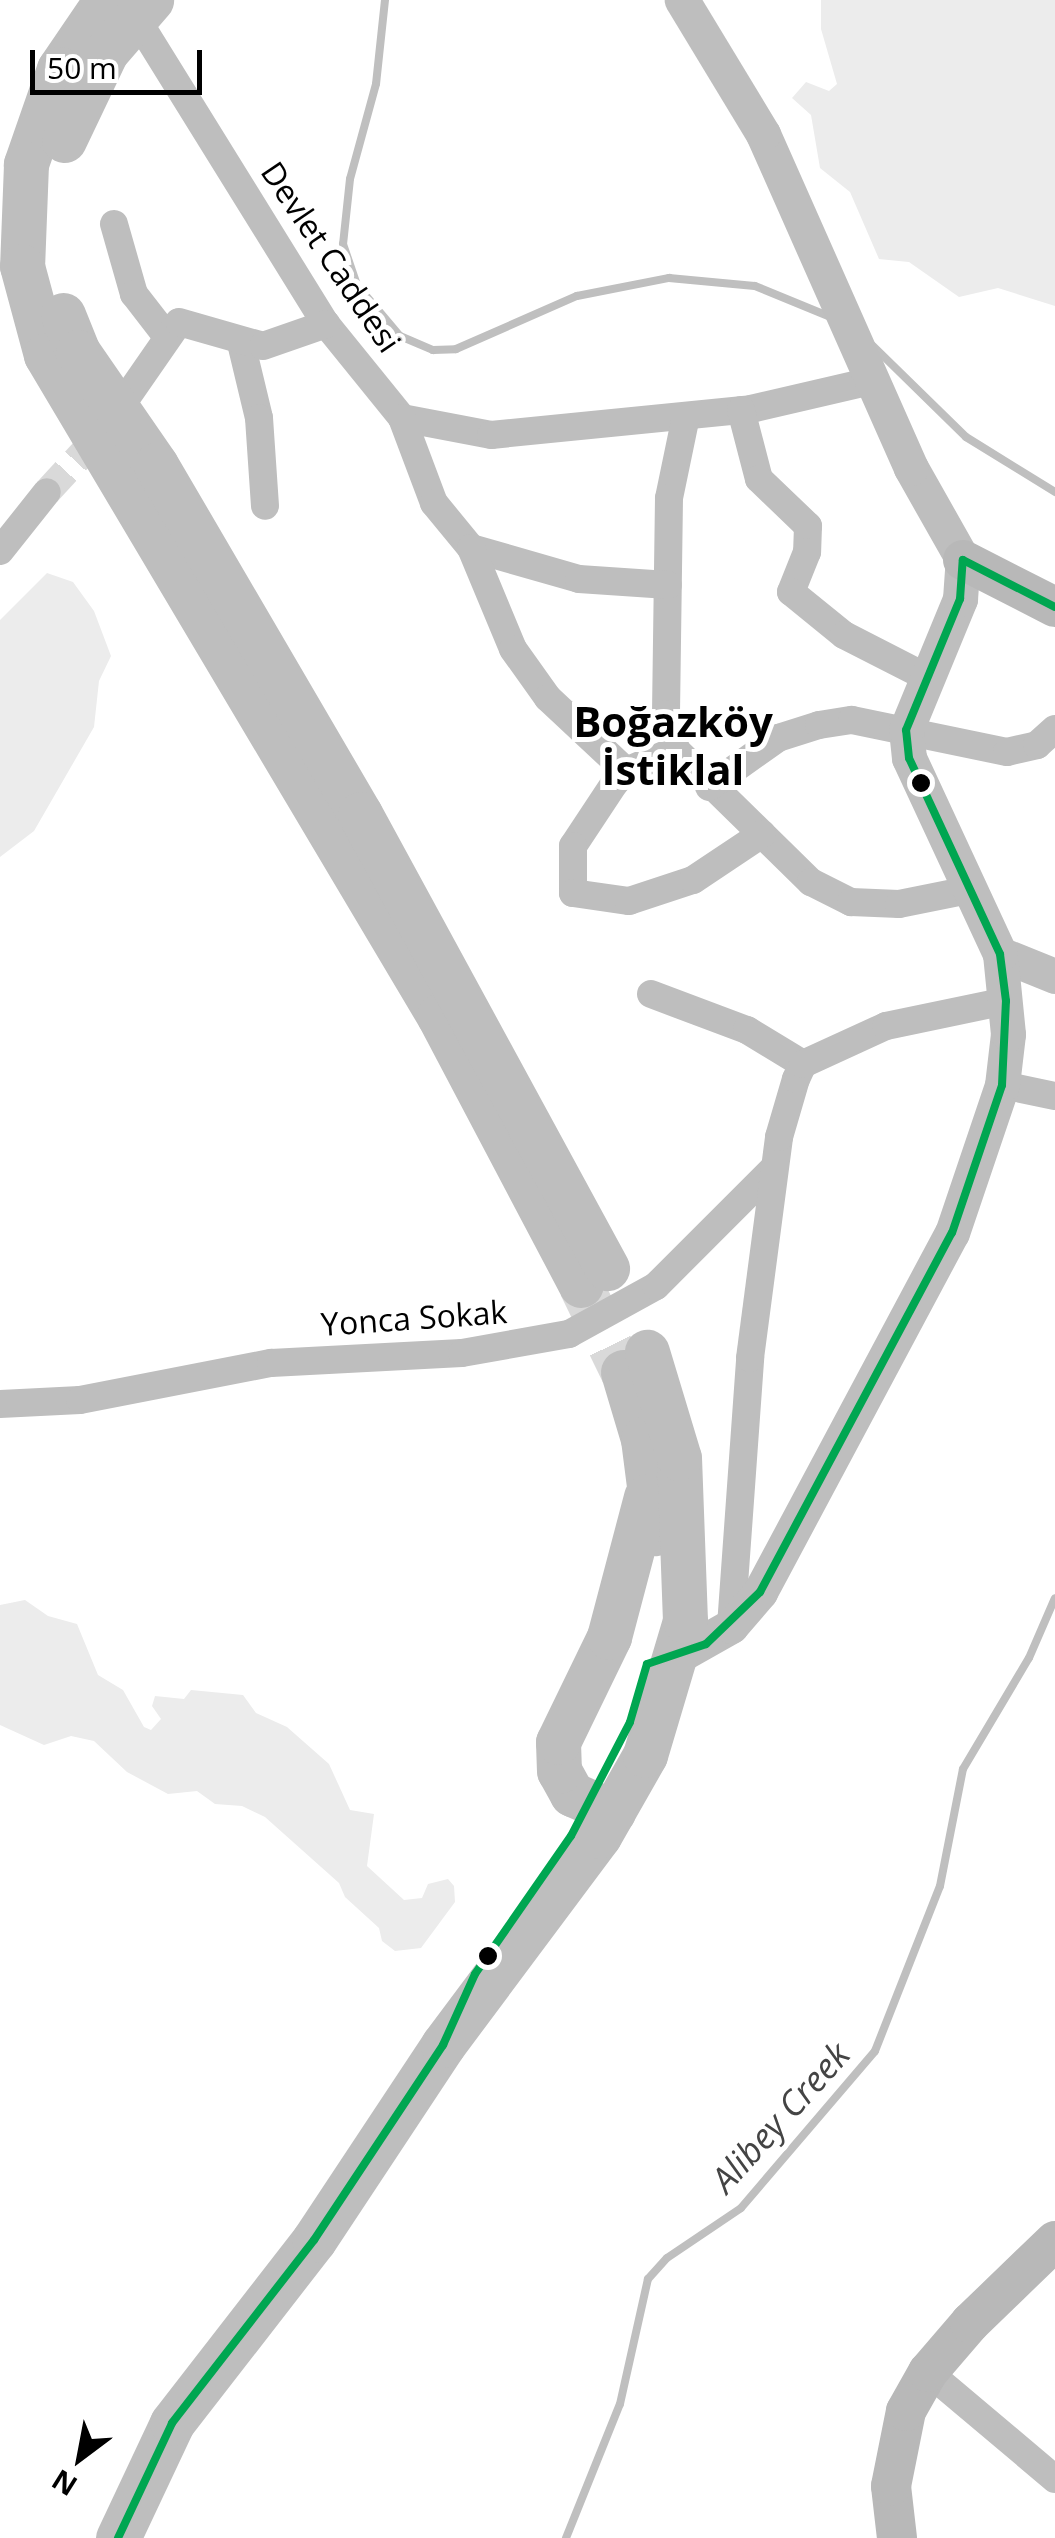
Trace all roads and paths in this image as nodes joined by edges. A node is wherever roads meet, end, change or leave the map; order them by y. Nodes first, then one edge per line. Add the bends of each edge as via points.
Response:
1 (106, 0) edge
2 (682, 0) edge
3 (148, 17) edge
4 (114, 224) dead end
5 (326, 324) junction
6 (165, 334) junction
7 (240, 343) junction
8 (867, 372) junction
9 (127, 397) dead end
10 (741, 410) junction
11 (686, 416) junction
12 (402, 418) junction
13 (47, 492) tunnel mouth
14 (265, 506) dead end
15 (470, 548) junction
16 (0, 551) edge
17 (973, 580) junction
18 (668, 585) junction
19 (1055, 607) edge
20 (926, 677) junction
21 (1055, 729) edge
22 (906, 730) junction
23 (676, 750) junction
24 (626, 772) junction
25 (709, 788) junction
26 (762, 834) junction
27 (969, 890) junction
28 (1000, 954) junction
29 (1050, 975) edge
30 (651, 994) dead end
31 (1006, 1002) junction
32 (803, 1064) junction
33 (1002, 1085) junction
34 (1055, 1096) edge
35 (774, 1168) junction
36 (0, 1404) edge
37 (648, 1478) junction
38 (731, 1626) junction
39 (662, 1660) junction
40 (601, 1810) junction
41 (1051, 2252) edge
42 (928, 2372) junction
43 (1055, 2479) edge
44 (118, 2538) edge
45 (898, 2538) edge

1 - 3 main road via 59,69 26,164 22,266 35,326 71,401 150,521 594,1276 360,814 156,465 78,352 61,311 49,219 55,170 85,87
2 - 8 street via 764,134
3 - 5 street, Devlet Caddesi
4 - 6 street via 134,294
5 - 7 street via 278,344
5 - 12 street, Devlet Caddesi
6 - 7 street via 186,322
6 - 9 street
7 - 14 street via 258,418
8 - 10 street
8 - 17 street
10 - 11 street
10 - 20 street via 759,478 808,526 807,552 791,592 844,634
11 - 12 street via 491,435
11 - 18 street via 668,498
12 - 15 street, Devlet Caddesi via 434,503
13 - 16 street
15 - 18 street via 579,579
15 - 24 street, Devlet Caddesi via 513,648 548,698
17 - 19 main road
17 - 20 street
18 - 23 street via 666,714
20 - 22 street
21 - 22 street via 1037,745 1007,752
22 - 25 street via 852,720 819,725 778,738
22 - 27 street via 909,758
23 - 24 street
23 - 25 street
24 - 26 street via 573,846 573,893 629,901 693,880
25 - 26 street
26 - 27 street via 810,882 851,902 899,904
27 - 28 street
28 - 29 street
28 - 31 street
29 - 31 street via 1017,986
30 - 32 street via 747,1030
31 - 32 street via 886,1026
31 - 33 street
32 - 35 street
33 - 34 street
33 - 38 street via 952,1232 760,1592
35 - 36 street, Yonca Sokak via 656,1286 569,1334 462,1353 271,1362 80,1400
35 - 38 street via 750,1358
37 - 39 main road
37 - 39 main road via 635,1362 679,1458 685,1620
37 - 40 main road via 620,1604 558,1742 560,1771
38 - 39 street
39 - 40 main road via 644,1755
40 - 44 main road via 314,2240 172,2423
41 - 42 main road via 994,2297
42 - 43 street
42 - 45 main road via 896,2442

